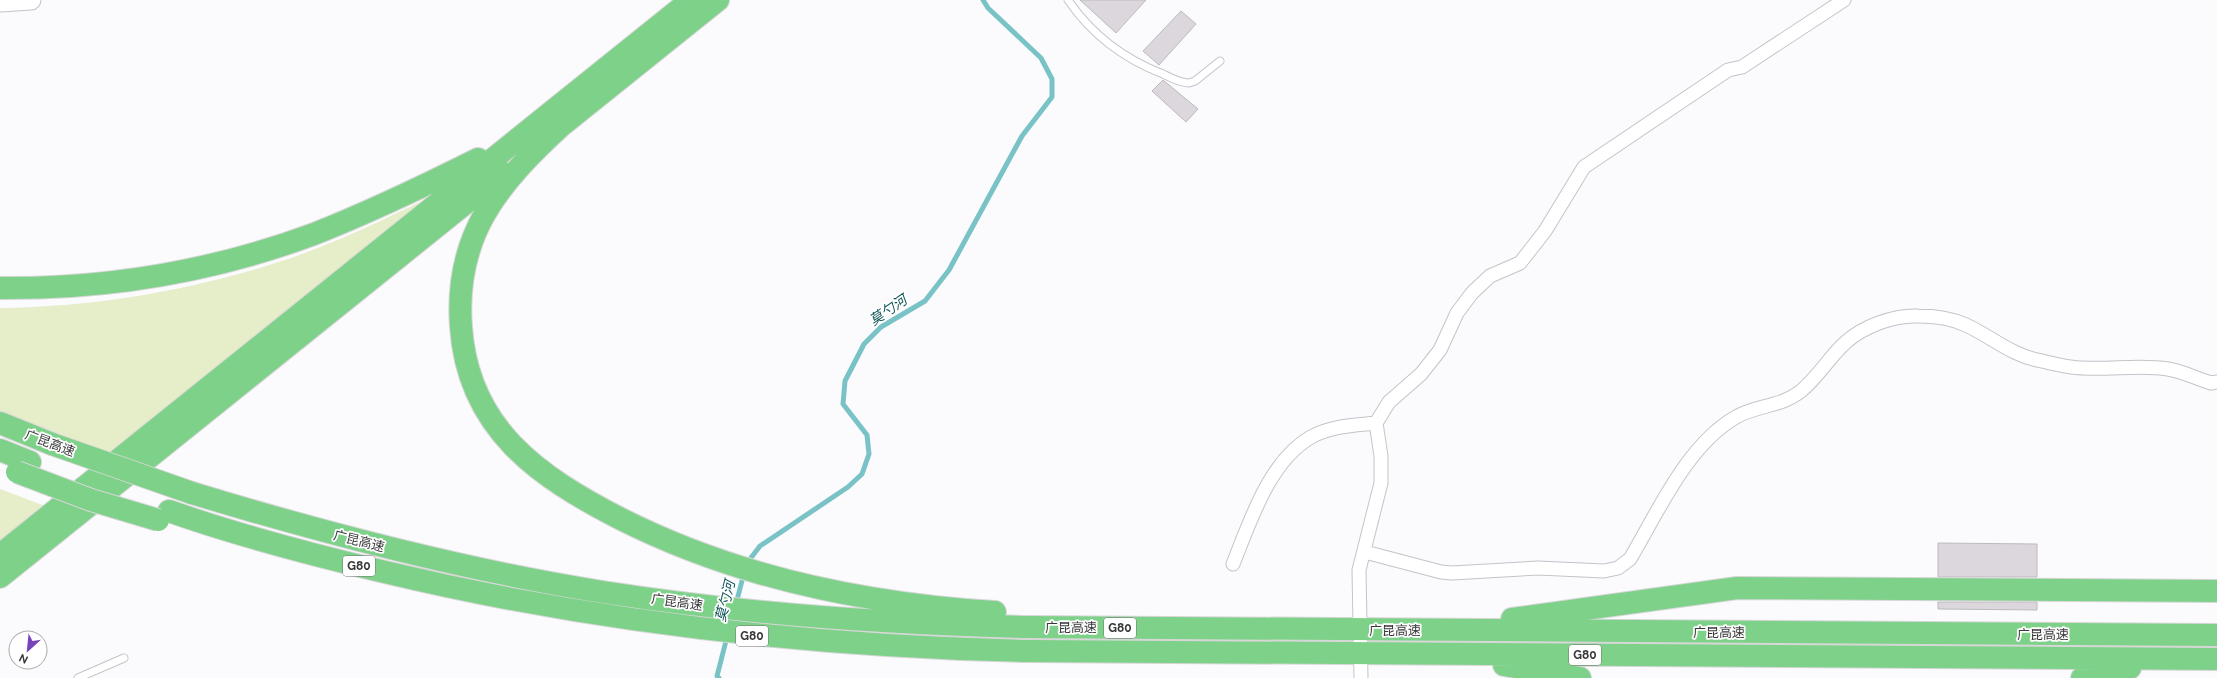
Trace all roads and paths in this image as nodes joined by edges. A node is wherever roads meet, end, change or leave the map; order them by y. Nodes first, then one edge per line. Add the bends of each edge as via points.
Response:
1 (32, 0) edge
2 (690, 0) edge
3 (718, 0) edge
4 (1068, 0) edge
5 (1844, 0) edge
6 (0, 2) edge
7 (1220, 61) dead end
8 (557, 118) junction
9 (0, 288) edge
10 (2217, 382) edge
11 (1376, 423) junction
12 (0, 424) edge
13 (0, 450) edge
14 (16, 466) edge
15 (1365, 552) junction
16 (0, 555) edge
17 (1233, 564) dead end
18 (0, 577) edge
19 (2217, 591) edge
20 (953, 617) junction
21 (1438, 630) junction
22 (2217, 635) edge
23 (1438, 654) junction
24 (124, 658) dead end
25 (2170, 659) junction
26 (2217, 659) edge
27 (78, 678) edge
28 (1361, 678) edge
29 (1580, 678) edge
30 (2082, 678) edge

1 - 6 main road
2 - 8 highway
3 - 8 highway
4 - 7 lane via 1094,32 1125,57 1144,67 1189,83
5 - 11 street via 1742,67 1728,70 1584,167 1545,231 1520,263 1490,276 1472,293 1457,313 1435,356 1421,374 1388,402
8 - 9 highway via 446,175 358,216 266,250 192,269 123,281 74,286
8 - 16 highway
8 - 18 highway
8 - 20 highway via 531,154 501,187 478,226 464,269 460,291 461,337 472,381 506,440 539,471 565,488 620,518 684,547 773,578
10 - 15 street via 2211,383 2168,369 2082,368 2028,359 1966,325 1944,317 1916,315 1861,330 1845,342 1821,372 1800,392 1777,405 1738,416 1719,429 1702,444 1683,469 1630,559 1618,568 1604,571 1538,568 1452,573
11 - 15 street via 1381,456 1380,483
11 - 17 street via 1339,427 1311,437 1289,454 1267,486
12 - 20 highway, 广昆高速 / G80, bridge via 192,493 350,539 433,559 554,583 687,604 772,614
13 - 14 highway, 广昆高速
14 - 23 highway, 广昆高速 / G80, bridge via 90,500 164,516 428,583 551,607 684,628 770,638 954,650
15 - 28 street via 1358,582
19 - 21 highway via 1737,588
20 - 21 highway, 广昆高速 / G80 via 1286,629
21 - 22 highway, 广昆高速 / G80
23 - 25 highway, 广昆高速 / G80
23 - 29 highway
24 - 27 lane
25 - 26 highway, 广昆高速 / G80
25 - 30 highway

